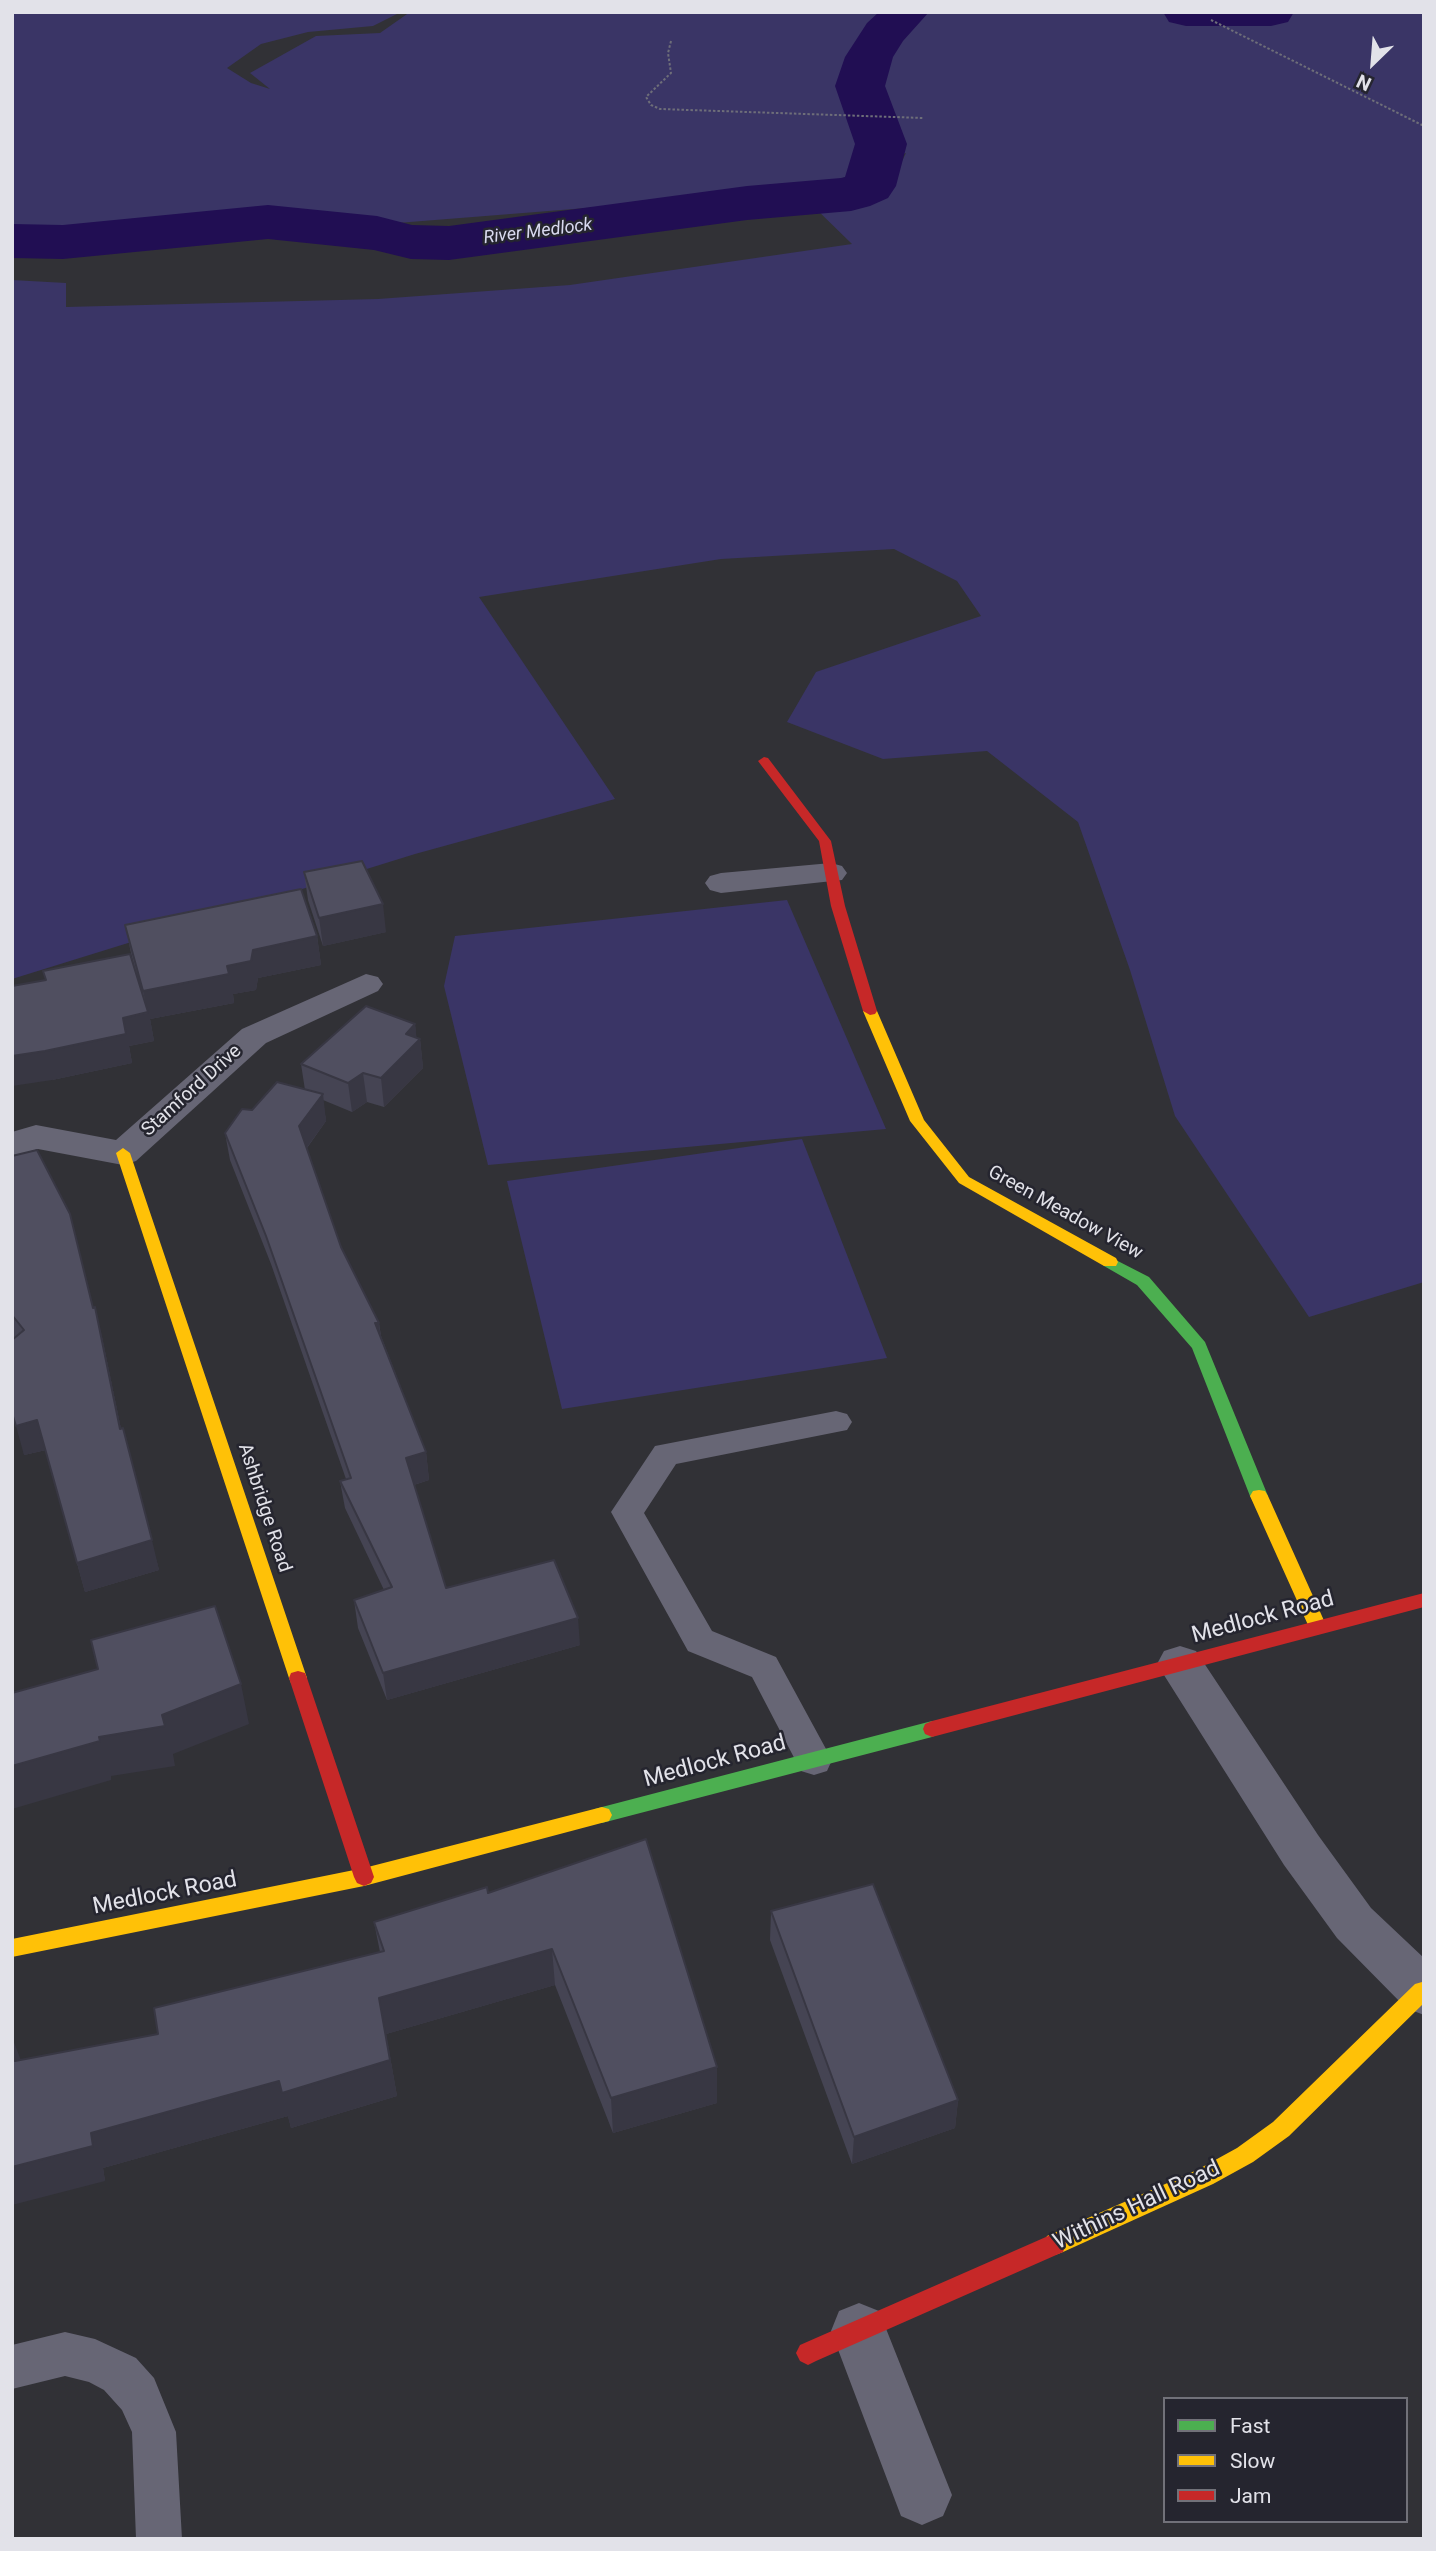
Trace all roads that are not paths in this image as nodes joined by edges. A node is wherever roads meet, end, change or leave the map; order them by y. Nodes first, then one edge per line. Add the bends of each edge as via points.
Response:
1 (764, 761) dead end
2 (831, 873) junction
3 (721, 883) dead end
4 (366, 984) dead end
5 (12, 1144) edge
6 (124, 1153) junction
7 (835, 1422) dead end
8 (1424, 1600) edge
9 (1317, 1625) junction
10 (1180, 1664) junction
11 (814, 1760) junction
12 (364, 1877) junction
13 (12, 1948) edge
14 (1423, 1991) edge
15 (859, 2331) junction
16 (808, 2353) dead end
17 (12, 2367) edge
18 (922, 2495) dead end
19 (159, 2539) edge

1 - 2 street, Green Meadow View via 825,841
2 - 3 street
2 - 9 street, Green Meadow View via 876,1030 917,1121 964,1180 1143,1281 1199,1346 1259,1497
4 - 6 street, Stamford Drive via 254,1036
5 - 6 street via 36,1137
6 - 12 street, Ashbridge Road
7 - 11 lane via 666,1454 627,1512 700,1641 764,1667
8 - 9 street, Medlock Road
9 - 10 street, Medlock Road
10 - 11 street, Medlock Road
10 - 14 street, Withins Hall Road via 1354,1923
11 - 12 street, Medlock Road
12 - 13 street, Medlock Road
14 - 15 street, Withins Hall Road via 1281,2129 1245,2154 1205,2178
15 - 16 street, Withins Hall Road
15 - 18 street
17 - 19 lane via 65,2354 95,2361 120,2374 138,2394 154,2432

